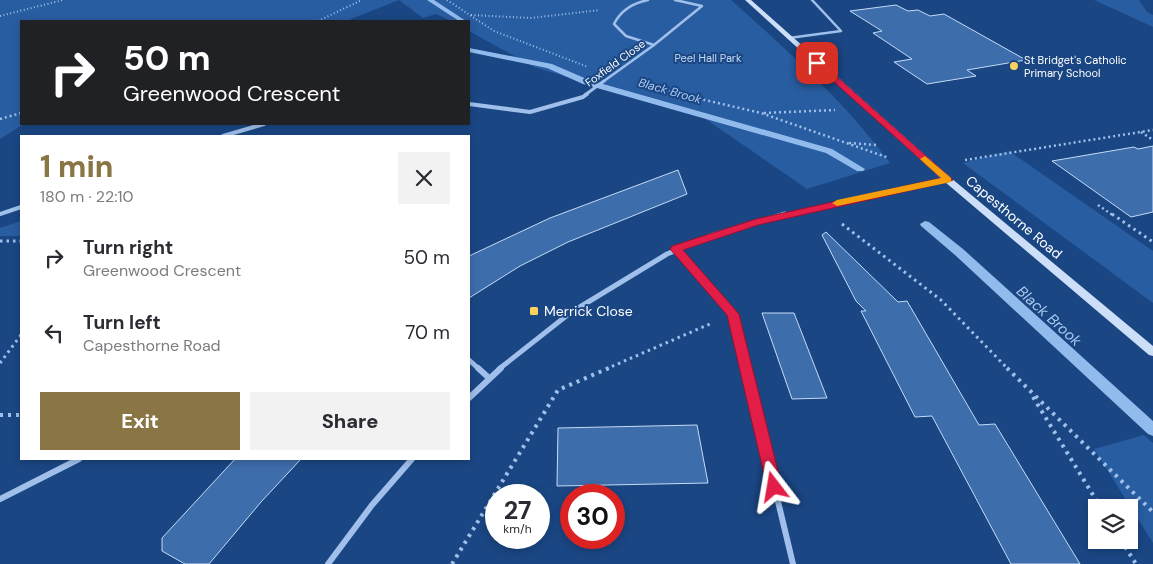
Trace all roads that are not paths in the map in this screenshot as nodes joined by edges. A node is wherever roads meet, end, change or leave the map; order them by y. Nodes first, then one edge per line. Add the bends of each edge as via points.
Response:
1 (648, 0) edge
2 (674, 0) edge
3 (748, 0) edge
4 (812, 0) edge
5 (789, 38) junction
6 (654, 45) junction
7 (604, 81) joint
8 (470, 104) edge
9 (261, 125) edge
10 (226, 135) edge
11 (948, 180) junction
12 (20, 207) edge
13 (0, 214) edge
14 (676, 249) junction
15 (1153, 352) edge
16 (470, 361) edge
17 (489, 378) junction
18 (470, 397) edge
19 (77, 460) edge
20 (411, 460) edge
21 (0, 499) edge
22 (328, 564) edge
23 (793, 564) edge

1 - 6 lane, Foxfield Close via 631,5 616,17 614,24 629,38
2 - 6 lane, Foxfield Close via 702,6
3 - 5 street, Capesthorne Road
4 - 5 lane via 840,31
5 - 11 street, Capesthorne Road
6 - 7 lane, Foxfield Close
7 - 8 street, Foxfield Close via 583,97 530,112
9 - 10 street
11 - 14 street via 756,222
11 - 15 street, Capesthorne Road
12 - 13 street
14 - 17 street via 614,284 552,326
14 - 23 street via 733,314
16 - 17 street
17 - 18 street
19 - 21 street
20 - 22 street via 372,504

